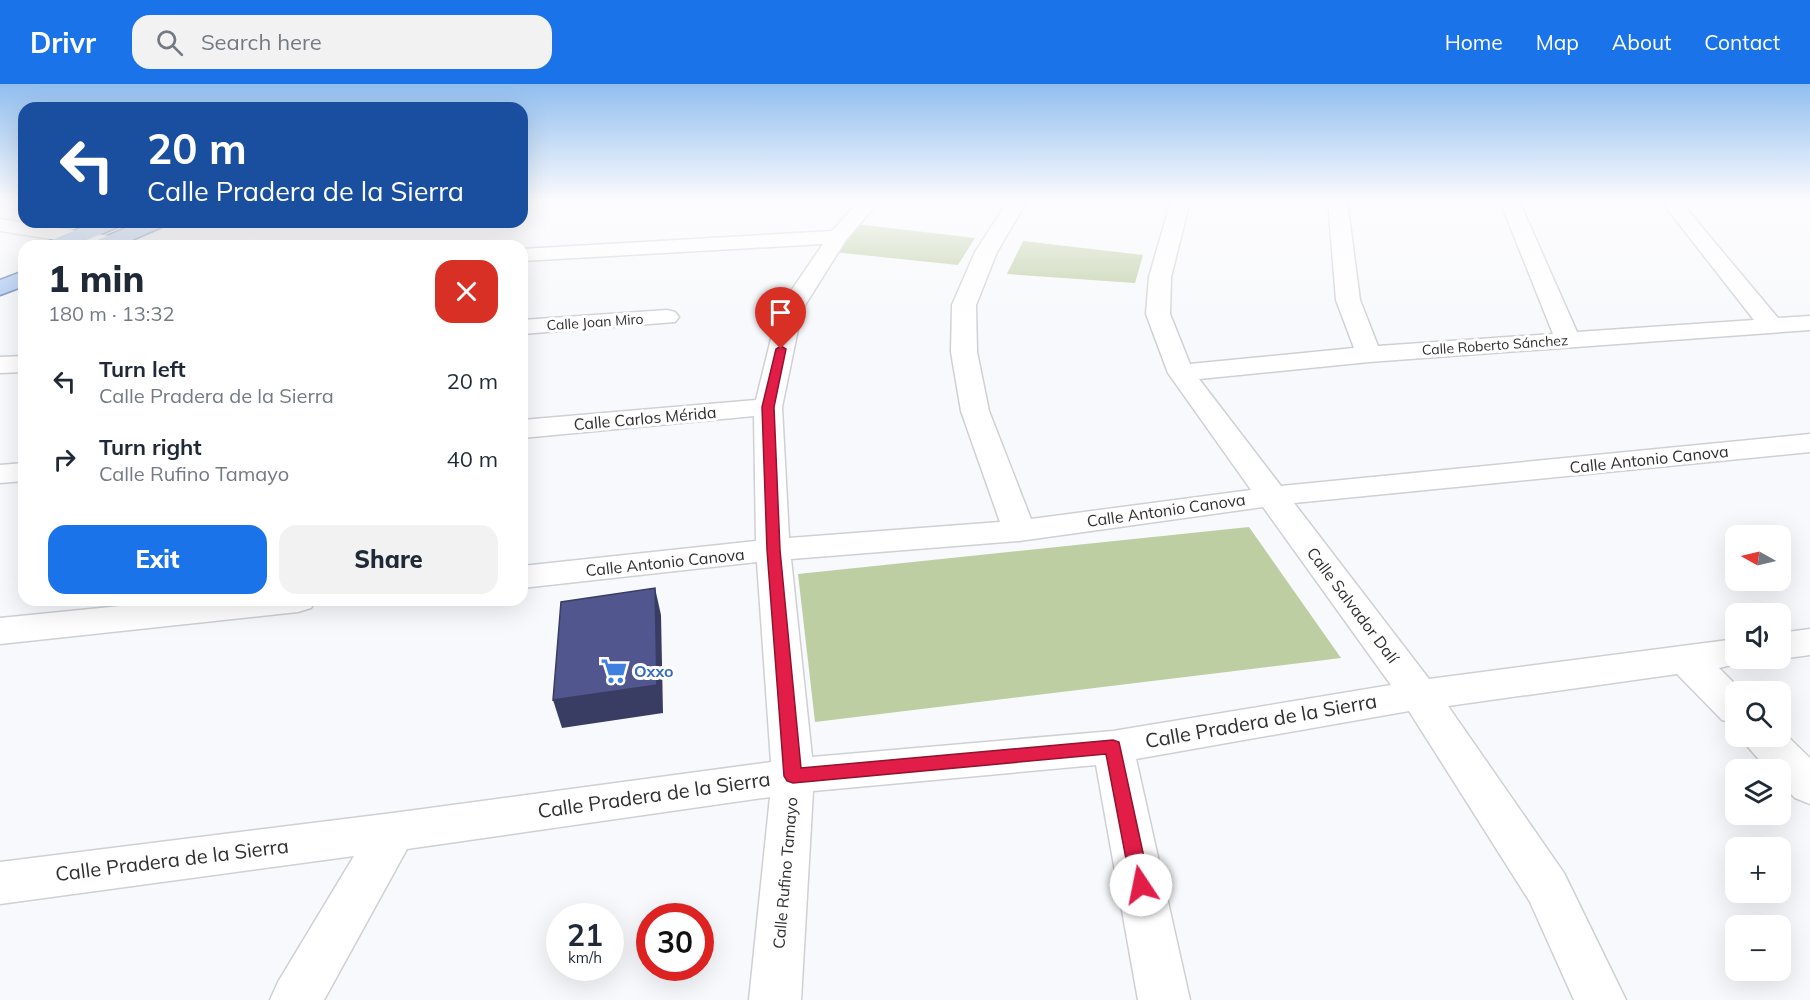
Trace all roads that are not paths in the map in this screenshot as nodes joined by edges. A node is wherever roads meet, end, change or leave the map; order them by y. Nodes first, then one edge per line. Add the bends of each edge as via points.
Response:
1 (720, 244) edge
2 (834, 244) edge
3 (991, 244) edge
4 (1169, 244) edge
5 (1342, 244) edge
6 (1527, 244) edge
7 (1705, 244) edge
8 (528, 255) edge
9 (668, 317) dead end
10 (1810, 323) edge
11 (528, 327) edge
12 (1772, 327) junction
13 (1568, 340) junction
14 (1369, 354) junction
15 (18, 364) edge
16 (0, 365) edge
17 (1181, 372) junction
18 (768, 407) junction
19 (528, 428) edge
20 (1810, 443) edge
21 (18, 472) edge
22 (0, 474) edge
23 (1272, 496) junction
24 (1019, 531) junction
25 (773, 550) junction
26 (528, 576) edge
27 (240, 606) edge
28 (0, 631) edge
29 (1810, 642) edge
30 (1791, 645) edge
31 (1725, 654) edge
32 (1686, 659) junction
33 (1419, 694) junction
34 (1725, 698) edge
35 (1113, 747) junction
36 (1773, 747) edge
37 (793, 776) junction
38 (1810, 786) edge
39 (393, 832) junction
40 (0, 883) edge
41 (296, 1000) edge
42 (775, 1000) edge
43 (1164, 1000) edge
44 (1600, 1000) edge

1 - 8 street
2 - 18 street, Calle Rufino Tamayo via 790,310
3 - 24 street via 964,305 964,352 975,411
4 - 17 street, Calle Salvador Dalí via 1160,277 1158,314
5 - 14 street via 1348,300
6 - 13 street
7 - 12 street
9 - 11 street, Calle Joan Miro
10 - 12 street, Calle Roberto Sánchez
12 - 13 street, Calle Roberto Sánchez
13 - 14 street, Calle Roberto Sánchez
14 - 17 street, Calle Roberto Sánchez
15 - 16 street
17 - 23 street, Calle Salvador Dalí
18 - 19 street, Calle Carlos Mérida
18 - 25 street, Calle Rufino Tamayo
20 - 23 street, Calle Antonio Canova
21 - 22 street
23 - 24 street, Calle Antonio Canova
23 - 33 street, Calle Salvador Dalí
24 - 25 street, Calle Antonio Canova
25 - 26 street, Calle Antonio Canova
25 - 37 street, Calle Rufino Tamayo
27 - 28 street
29 - 30 street
31 - 32 street, Calle Pradera de la Sierra
32 - 33 street, Calle Pradera de la Sierra
32 - 34 street
33 - 35 street, Calle Pradera de la Sierra
33 - 44 street, Calle Salvador Dalí via 1547,888
35 - 37 street, Calle Pradera de la Sierra
35 - 43 street
36 - 38 street
37 - 39 street, Calle Pradera de la Sierra
37 - 42 street, Calle Rufino Tamayo
39 - 40 street, Calle Pradera de la Sierra
39 - 41 street

